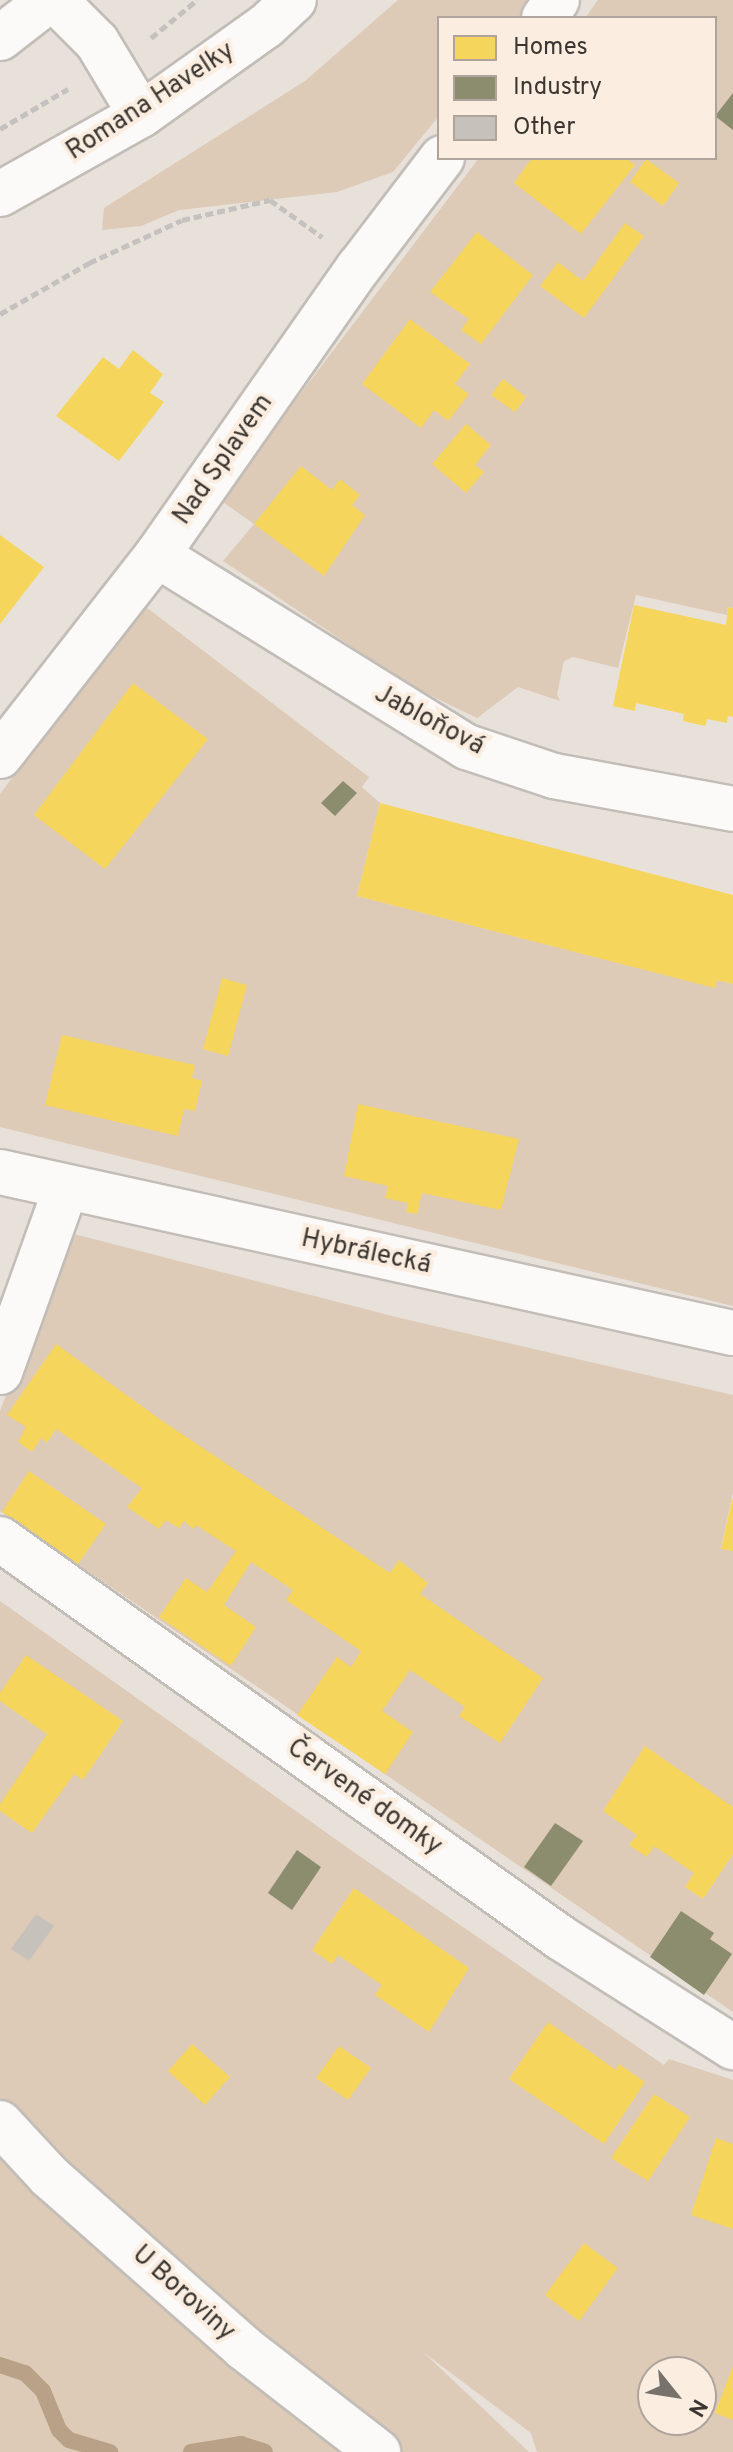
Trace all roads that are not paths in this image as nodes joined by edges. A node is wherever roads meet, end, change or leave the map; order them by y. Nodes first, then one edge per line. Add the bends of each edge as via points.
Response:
1 (294, 0) edge
2 (24, 14) edge
3 (141, 115) junction
4 (440, 160) edge
5 (0, 194) edge
6 (157, 555) junction
7 (0, 756) edge
8 (733, 809) edge
9 (0, 1172) edge
10 (66, 1188) junction
11 (733, 1333) edge
12 (0, 1372) edge
13 (0, 1539) edge
14 (733, 2047) edge
15 (0, 2123) edge
16 (378, 2452) edge

1 - 3 street, Romana Havelky
2 - 3 street via 97,42
3 - 5 street, Romana Havelky
4 - 6 street, Nad Splavem
6 - 7 street, Nad Splavem
6 - 8 street, Jabloňová via 467,747 554,776
9 - 10 street, Hybrálecká
10 - 11 street, Hybrálecká
10 - 12 street
13 - 14 street, Červené domky via 561,1938
15 - 16 street, U Boroviny via 49,2176 244,2348

